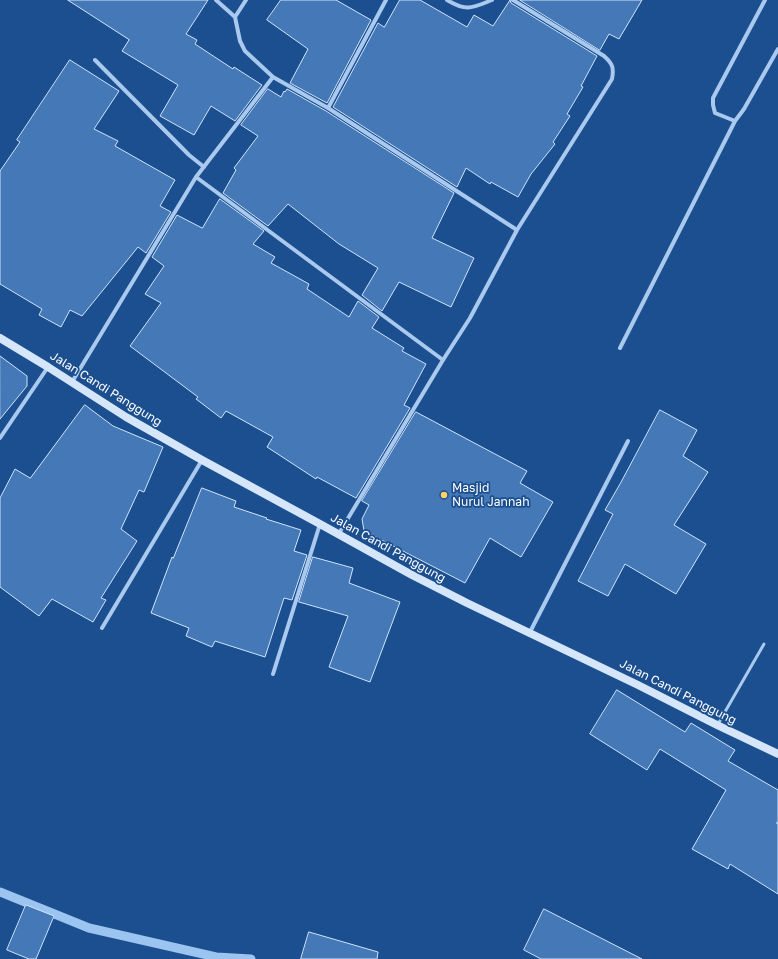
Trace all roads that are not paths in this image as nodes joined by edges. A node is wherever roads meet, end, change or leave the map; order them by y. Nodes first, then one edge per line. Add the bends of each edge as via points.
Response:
1 (216, 0) edge
2 (246, 0) edge
3 (386, 0) edge
4 (447, 0) edge
5 (492, 0) edge
6 (513, 0) edge
7 (765, 0) edge
8 (235, 17) junction
9 (778, 49) edge
10 (95, 60) dead end
11 (273, 77) junction
12 (328, 108) junction
13 (735, 121) junction
14 (204, 167) junction
15 (196, 177) junction
16 (517, 230) junction
17 (0, 338) edge
18 (620, 348) dead end
19 (443, 360) junction
20 (48, 367) junction
21 (71, 383) junction
22 (0, 438) edge
23 (628, 441) dead end
24 (202, 460) junction
25 (320, 524) junction
26 (338, 535) junction
27 (102, 628) dead end
28 (530, 632) junction
29 (764, 644) dead end
30 (273, 674) dead end
31 (717, 725) junction
32 (778, 754) edge

1 - 8 street
2 - 8 street
3 - 12 street
4 - 5 street via 463,8 475,7
6 - 16 street via 604,56 611,62 614,71 612,79
7 - 13 street via 713,98 715,113
8 - 11 street via 245,51
9 - 13 street
10 - 14 street
11 - 12 street
11 - 14 street
12 - 16 street
13 - 18 street
14 - 15 street
15 - 19 street
15 - 21 street
16 - 19 street via 470,318
17 - 20 main road, Jalan Candi Panggung
19 - 26 street
20 - 21 main road, Jalan Candi Panggung
20 - 22 street
21 - 24 main road, Jalan Candi Panggung
23 - 28 street
24 - 25 main road, Jalan Candi Panggung
24 - 27 street
25 - 26 main road, Jalan Candi Panggung
25 - 30 street
26 - 28 main road, Jalan Candi Panggung via 467,603
28 - 31 main road, Jalan Candi Panggung
29 - 31 lane
31 - 32 main road, Jalan Candi Panggung

